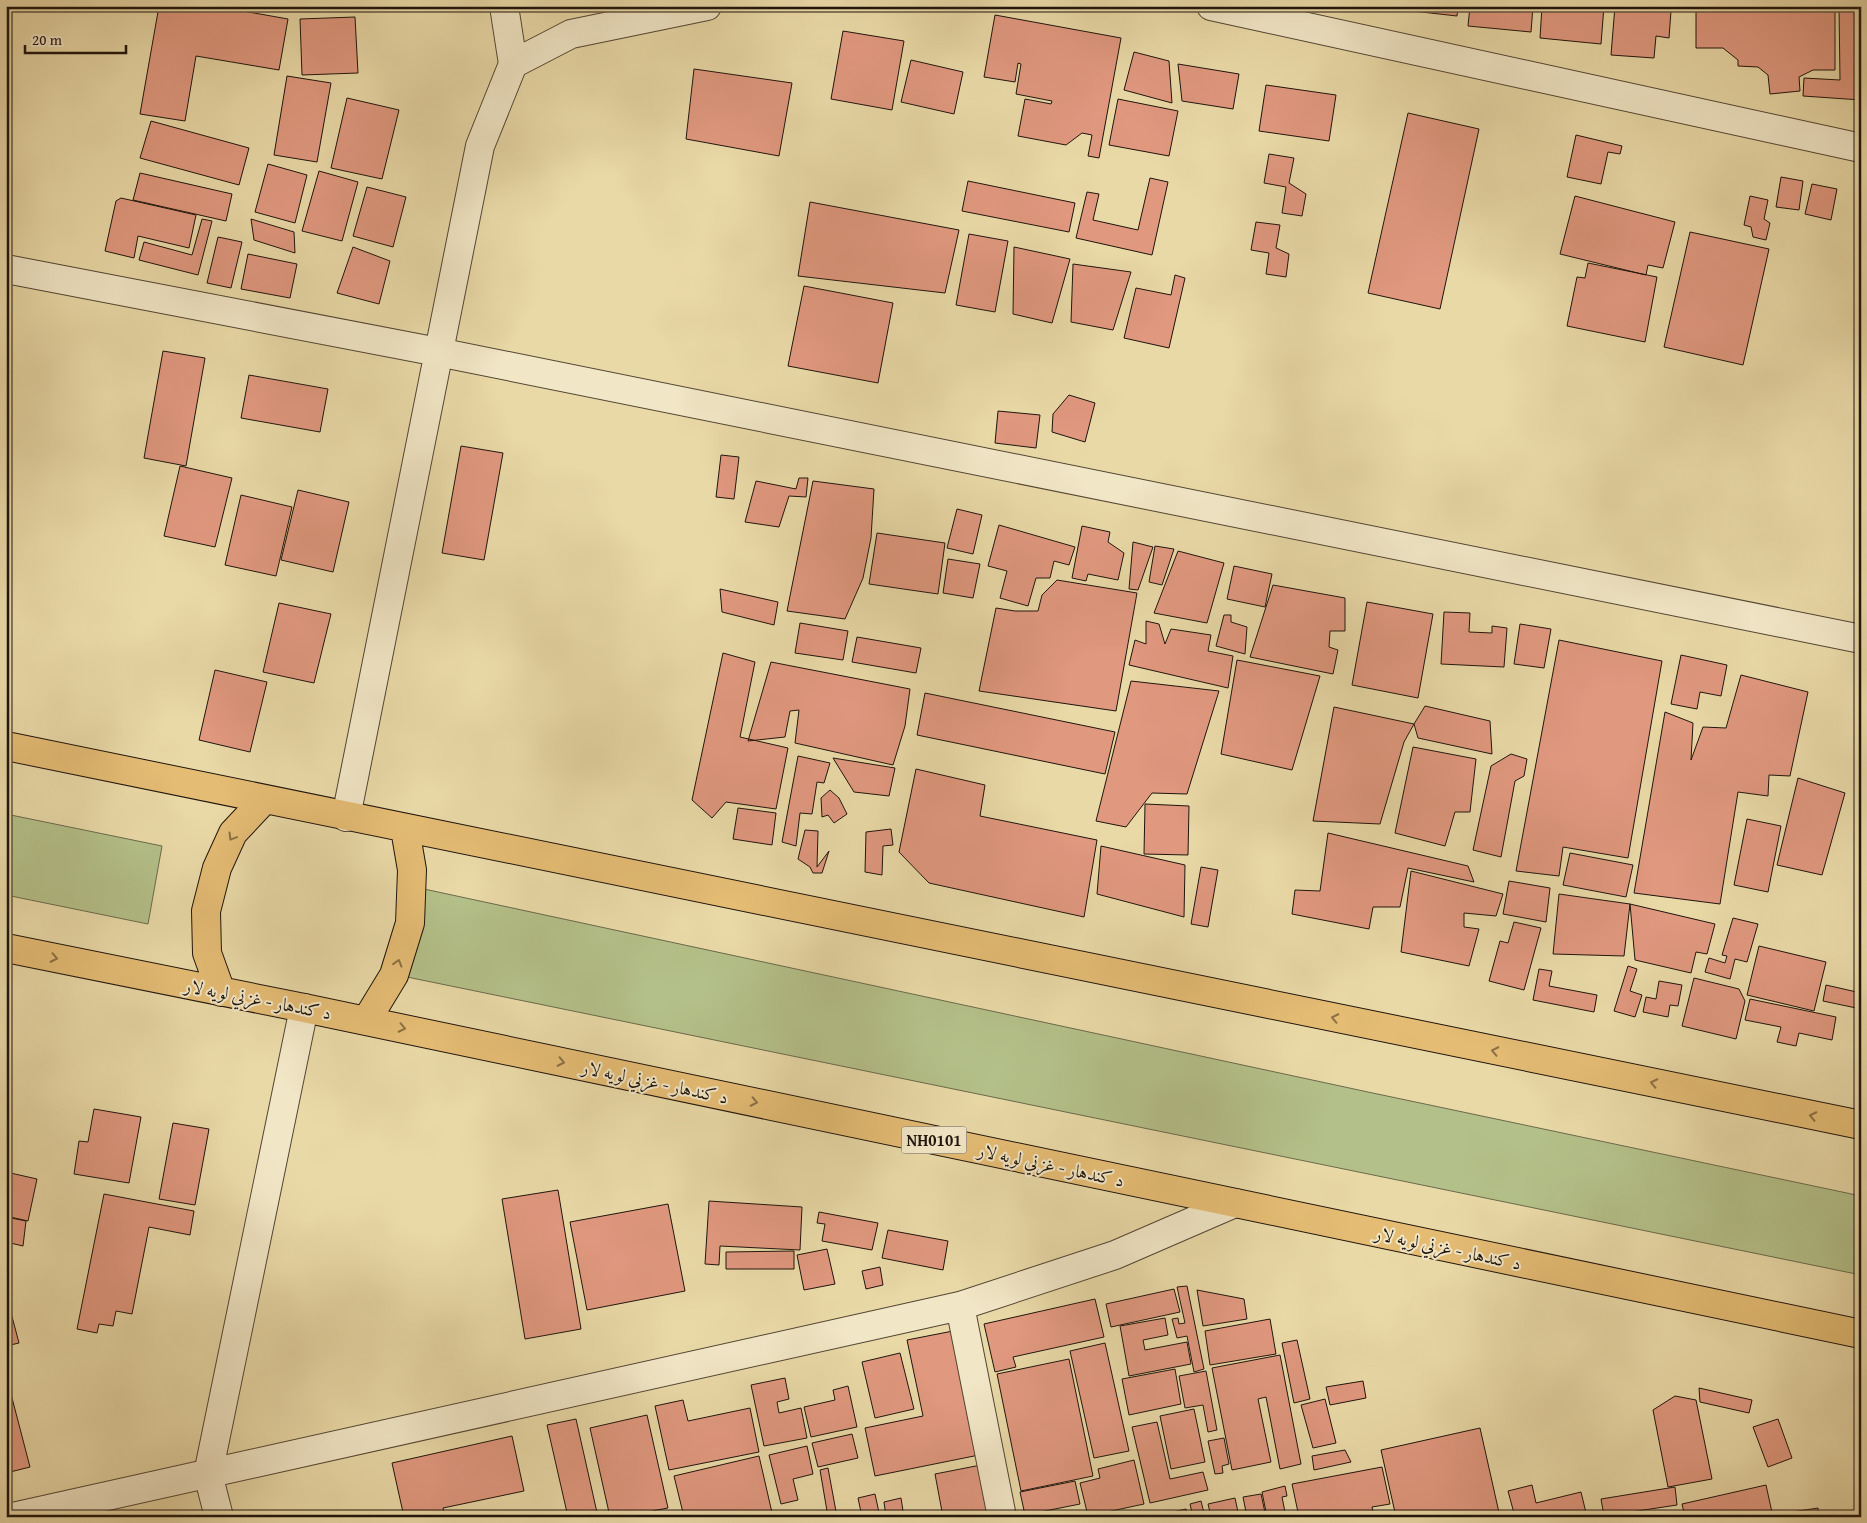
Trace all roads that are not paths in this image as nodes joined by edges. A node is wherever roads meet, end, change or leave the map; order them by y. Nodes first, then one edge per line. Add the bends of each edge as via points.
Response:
1 (504, 6) edge
2 (707, 6) edge
3 (1211, 6) edge
4 (513, 64) junction
5 (1861, 148) edge
6 (6, 268) edge
7 (438, 352) junction
8 (1861, 639) edge
9 (6, 746) edge
10 (264, 800) junction
11 (346, 817) junction
12 (405, 829) junction
13 (6, 948) edge
14 (221, 992) junction
15 (304, 1008) junction
16 (366, 1021) junction
17 (1861, 1125) edge
18 (1235, 1203) junction
19 (960, 1306) junction
20 (1861, 1334) edge
21 (208, 1474) junction
22 (13, 1517) edge
23 (219, 1517) edge
24 (1002, 1517) edge

1 - 4 street
2 - 4 street via 571,34
3 - 5 street
4 - 7 street via 480,146
6 - 7 street
7 - 8 street
7 - 11 street
9 - 10 highway
10 - 11 highway
10 -> 14 highway via 233,833 217,868 206,911 207,953
11 - 12 highway
16 -> 12 highway via 394,975 410,923 412,870
17 -> 12 highway
13 -> 14 highway, د کندهار - غزني لويه لار / NH0101
14 - 15 highway, د کندهار - غزني لويه لار / NH0101
15 - 16 highway, د کندهار - غزني لويه لار / NH0101
15 - 21 street
16 -> 18 highway, د کندهار - غزني لويه لار / NH0101
18 - 19 street via 1114,1255
18 - 20 highway, د کندهار - غزني لويه لار / NH0101
19 - 21 street
19 - 24 street
21 - 22 street
21 - 23 street

